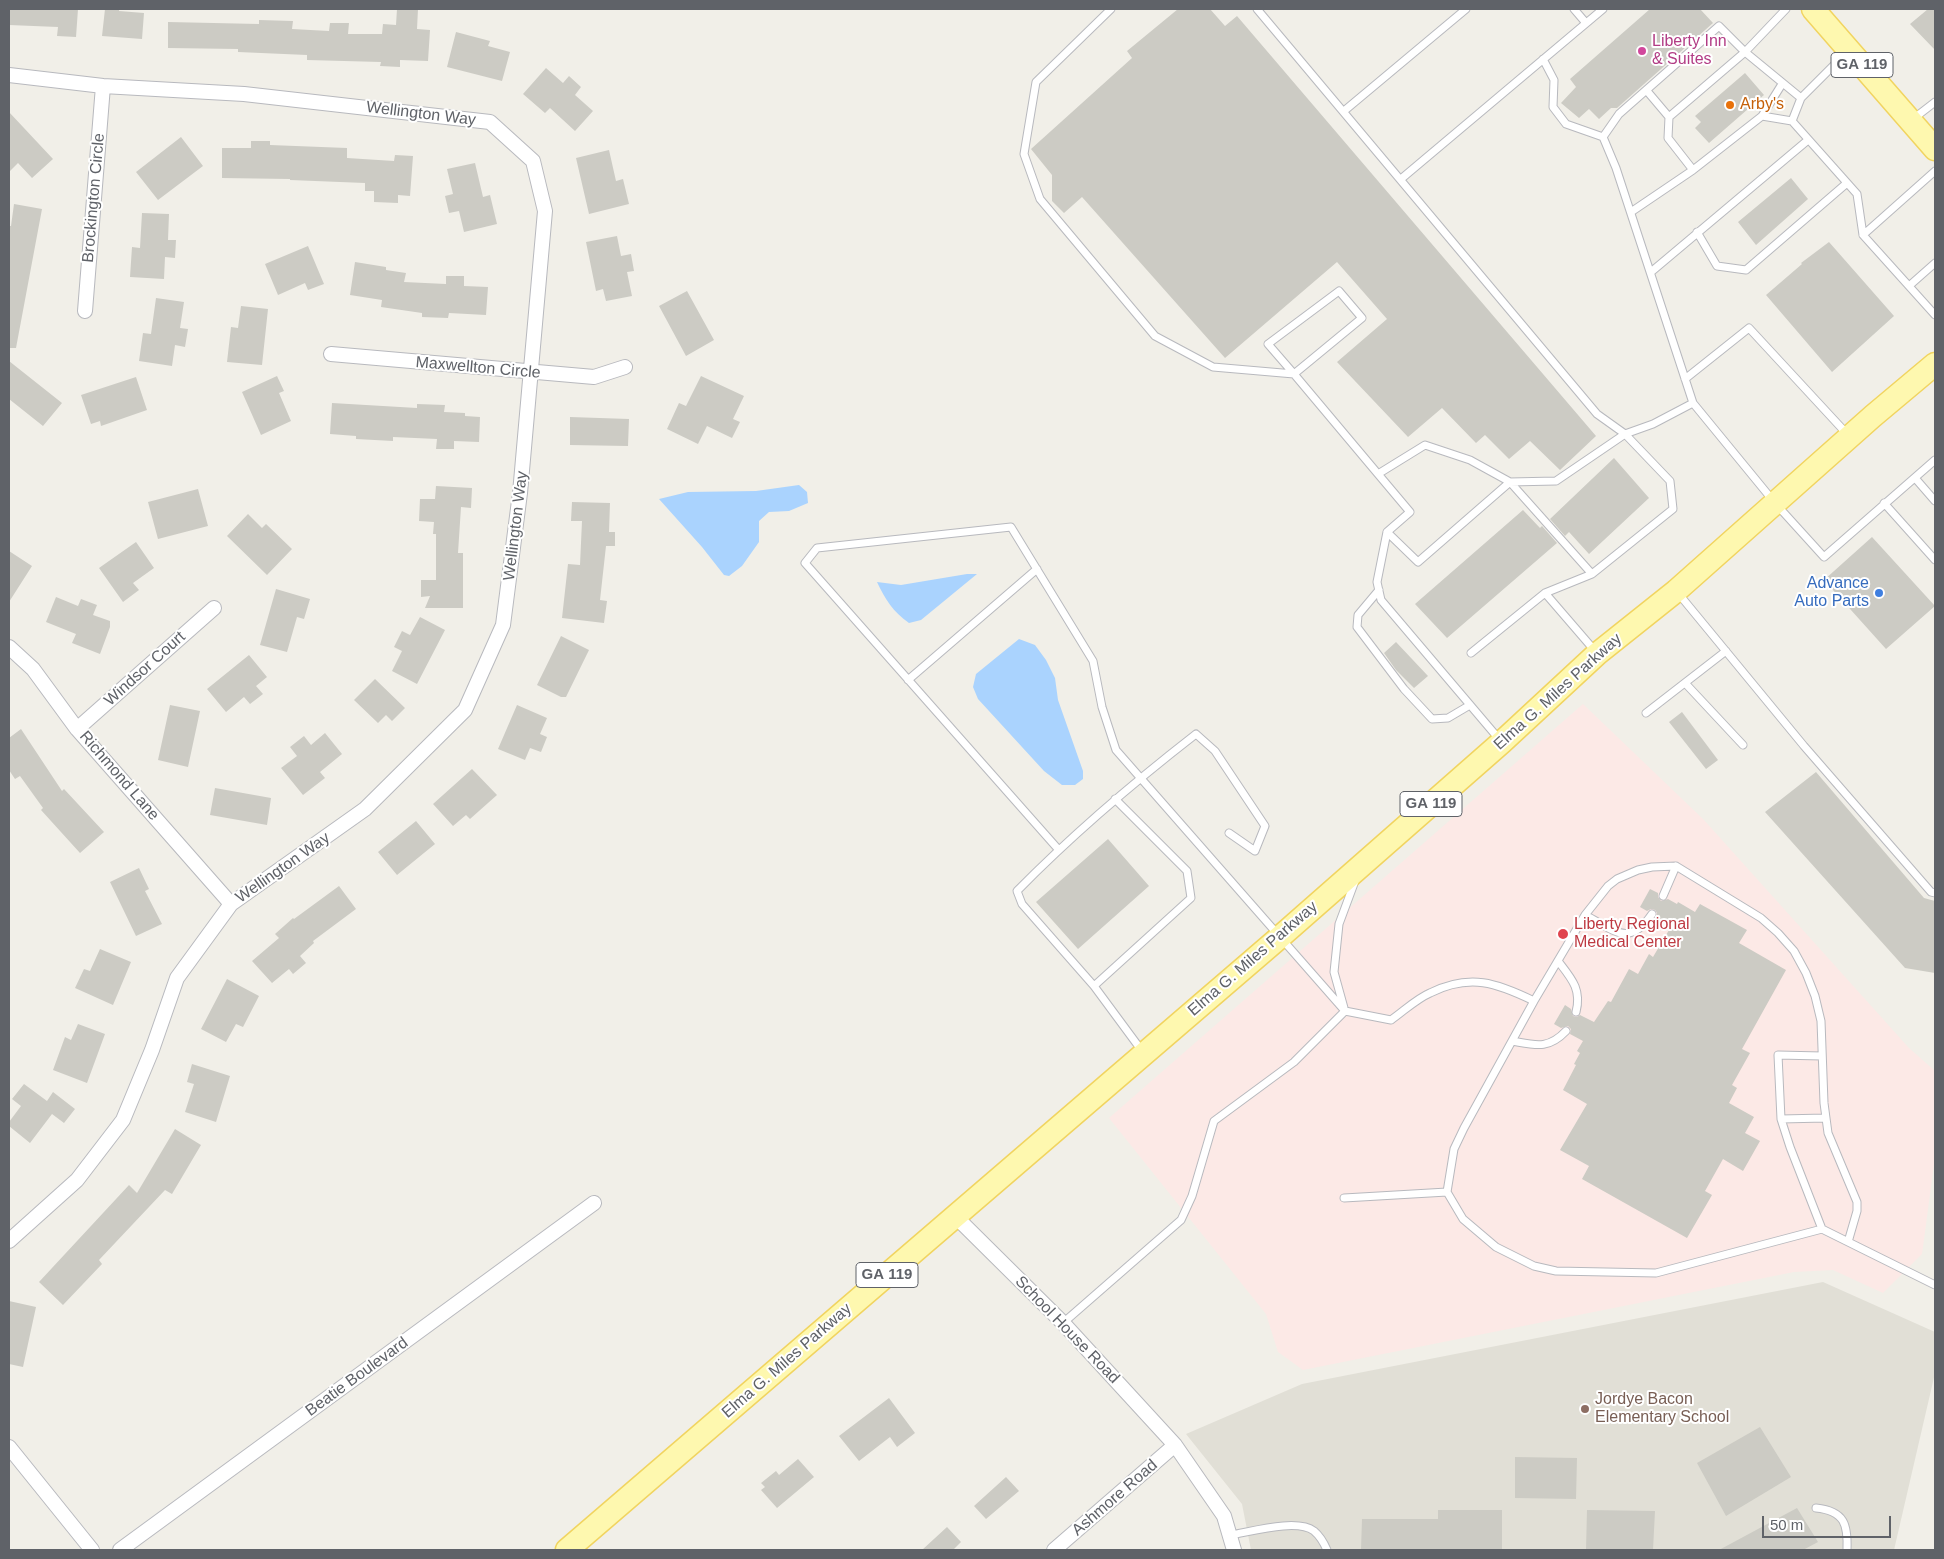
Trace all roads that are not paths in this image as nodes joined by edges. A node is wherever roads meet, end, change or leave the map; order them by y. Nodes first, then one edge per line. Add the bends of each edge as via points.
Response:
1 (1111, 9) edge
2 (1257, 9) edge
3 (1466, 9) edge
4 (1574, 9) edge
5 (1603, 9) edge
6 (1786, 9) edge
7 (1814, 9) edge
8 (1586, 23) junction
9 (1849, 50) junction
10 (1745, 52) junction
11 (1543, 59) junction
12 (9, 75) edge
13 (1782, 84) junction
14 (103, 86) junction
15 (1646, 91) junction
16 (1801, 98) junction
17 (1935, 102) edge
18 (1344, 111) junction
19 (1762, 116) junction
20 (1669, 117) junction
21 (1792, 121) junction
22 (1911, 121) junction
23 (1603, 137) junction
24 (1808, 140) junction
25 (1935, 149) edge
26 (1693, 170) junction
27 (1935, 171) edge
28 (1401, 179) junction
29 (1847, 183) junction
30 (1631, 212) junction
31 (1697, 232) junction
32 (1864, 235) junction
33 (1935, 263) edge
34 (1651, 272) junction
35 (1909, 286) junction
36 (85, 311) dead end
37 (1935, 315) edge
38 (330, 354) dead end
39 (1935, 364) edge
40 (625, 366) dead end
41 (531, 373) junction
42 (1294, 374) junction
43 (1685, 379) junction
44 (1693, 403) junction
45 (1625, 434) junction
46 (1850, 437) junction
47 (1935, 460) edge
48 (1378, 474) junction
49 (1915, 478) junction
50 (1510, 482) junction
51 (1935, 501) edge
52 (1775, 503) junction
53 (1884, 503) junction
54 (1387, 532) junction
55 (1935, 560) edge
56 (1037, 569) junction
57 (1592, 574) junction
58 (1379, 590) junction
59 (1676, 591) junction
60 (1545, 593) junction
61 (214, 608) dead end
62 (9, 647) edge
63 (1726, 651) junction
64 (1471, 653) dead end
65 (1597, 654) junction
66 (908, 680) junction
67 (1685, 683) junction
68 (1470, 705) junction
69 (1646, 713) dead end
70 (77, 729) junction
71 (1502, 742) junction
72 (1743, 745) dead end
73 (1140, 778) junction
74 (1116, 799) junction
75 (1229, 833) dead end
76 (1058, 848) junction
77 (1361, 865) junction
78 (1676, 866) junction
79 (1935, 892) edge
80 (1663, 896) dead end
81 (231, 904) junction
82 (1652, 914) dead end
83 (1585, 915) junction
84 (1280, 937) junction
85 (1558, 961) junction
86 (1094, 986) junction
87 (1534, 1001) junction
88 (1345, 1011) junction
89 (1576, 1012) dead end
90 (1566, 1031) dead end
91 (1512, 1041) junction
92 (1144, 1053) junction
93 (1822, 1056) junction
94 (1826, 1118) junction
95 (1781, 1119) junction
96 (1447, 1192) junction
97 (1344, 1198) dead end
98 (594, 1203) dead end
99 (955, 1216) junction
100 (1822, 1229) junction
101 (9, 1241) edge
102 (1848, 1242) junction
103 (1935, 1284) edge
104 (1063, 1322) junction
105 (1175, 1446) junction
106 (9, 1447) edge
107 (1816, 1508) dead end
108 (1230, 1535) junction
109 (577, 1545) edge
110 (92, 1550) edge
111 (120, 1550) edge
112 (1054, 1550) edge
113 (1234, 1550) edge
114 (1327, 1550) edge
115 (1847, 1550) edge

1 - 42 lane via 1036,82 1024,154 1040,199 1155,336 1213,367
2 - 18 lane
3 - 18 lane
4 - 8 lane
5 - 8 lane
6 - 10 lane
7 - 9 main road, GA 119
8 - 11 lane
9 - 16 lane
9 - 22 main road, GA 119
10 - 13 lane
10 - 15 lane via 1719,26
10 - 20 lane
11 - 23 lane via 1554,80 1553,107 1566,124
11 - 28 lane
12 - 14 street, Wellington Way
13 - 16 lane
13 - 19 lane
14 - 36 street, Brockington Circle
14 - 41 street, Wellington Way via 244,94 490,122 533,161 545,211
15 - 20 lane
15 - 23 lane via 1619,114
16 - 21 lane
17 - 22 lane
18 - 28 lane
19 - 21 lane
19 - 26 lane
20 - 26 lane via 1668,138
21 - 24 lane
22 - 25 main road, GA 119
23 - 30 lane
24 - 29 lane
24 - 31 lane
26 - 30 lane
27 - 32 lane
28 - 45 lane via 1597,414
29 - 31 lane via 1746,270 1717,266
29 - 32 lane via 1857,194
30 - 34 lane
31 - 34 lane
32 - 35 lane
33 - 35 lane
34 - 43 lane
35 - 37 lane
38 - 41 street, Maxwellton Circle
39 - 46 main road, Elma G. Miles Parkway / GA 119
40 - 41 street, Maxwellton Circle via 594,377
41 - 81 street, Wellington Way via 503,625 465,710 365,809
42 - 42 lane via 1362,318 1338,291 1268,344
42 - 48 lane
43 - 44 lane
43 - 46 lane via 1748,328
44 - 45 lane via 1653,424
44 - 52 lane
45 - 50 lane via 1556,482
45 - 57 lane via 1670,482 1673,508
46 - 52 main road, Elma G. Miles Parkway / GA 119
47 - 49 lane
48 - 50 lane via 1425,445 1470,460
48 - 54 lane via 1410,512
49 - 51 lane
49 - 53 lane
50 - 54 lane via 1418,562
50 - 57 lane
52 - 53 lane via 1824,557
52 - 59 main road, Elma G. Miles Parkway / GA 119
53 - 55 lane
54 - 58 lane via 1377,582
56 - 66 lane
56 - 66 lane via 1011,527 818,548 805,563
56 - 73 lane via 1093,660 1102,707 1116,750
57 - 60 lane
58 - 68 lane via 1381,600
58 - 68 lane via 1358,615 1357,628 1404,689 1432,719 1448,718
59 - 63 lane
59 - 65 main road, Elma G. Miles Parkway / GA 119
60 - 64 lane
60 - 65 lane
61 - 70 street, Windsor Court
62 - 70 street, Richmond Lane via 33,669
63 - 67 lane
63 - 79 lane via 1804,746 1931,892
65 - 71 main road, Elma G. Miles Parkway / GA 119
66 - 76 lane
67 - 69 lane
67 - 72 lane
68 - 71 lane
70 - 81 street, Richmond Lane
71 - 77 main road, Elma G. Miles Parkway / GA 119
73 - 74 lane
73 - 75 lane via 1196,734 1215,751 1264,826 1255,851
73 - 84 lane
74 - 76 lane
74 - 86 lane via 1187,871 1191,898
76 - 86 lane via 1017,891 1022,904
77 - 84 main road, Elma G. Miles Parkway / GA 119
77 - 88 lane via 1339,924 1334,972
78 - 80 lane
78 - 83 lane via 1652,867 1617,879
78 - 93 lane via 1761,918 1794,951 1815,996 1821,1021
81 - 101 street, Wellington Way via 177,978 123,1120 77,1180
82 - 83 lane via 1638,931 1625,934
83 - 85 lane
84 - 88 lane
84 - 92 main road, Elma G. Miles Parkway / GA 119
85 - 87 lane
85 - 89 lane via 1578,989
86 - 92 lane
87 - 88 lane via 1492,983 1461,983 1428,993 1391,1020
87 - 91 lane
88 - 104 lane via 1294,1062 1214,1122 1192,1196 1180,1220
90 - 91 lane via 1548,1044
91 - 96 lane via 1454,1149
92 - 99 main road, Elma G. Miles Parkway / GA 119
93 - 94 lane
93 - 95 lane via 1778,1055
94 - 95 lane
94 - 102 lane via 1832,1145 1857,1202
95 - 100 lane
96 - 97 lane
96 - 100 lane via 1463,1219 1496,1247 1534,1266 1556,1271 1656,1273
98 - 111 street, Beatie Boulevard
99 - 104 street, School House Road
99 - 109 main road, Elma G. Miles Parkway / GA 119
100 - 102 lane
102 - 103 lane
104 - 105 street, School House Road
105 - 108 street, School House Road via 1224,1516
105 - 112 street, Ashmore Road
106 - 110 street
107 - 115 lane via 1828,1509 1842,1518 1848,1533
108 - 113 street, School House Road
108 - 114 lane via 1300,1526 1313,1530

